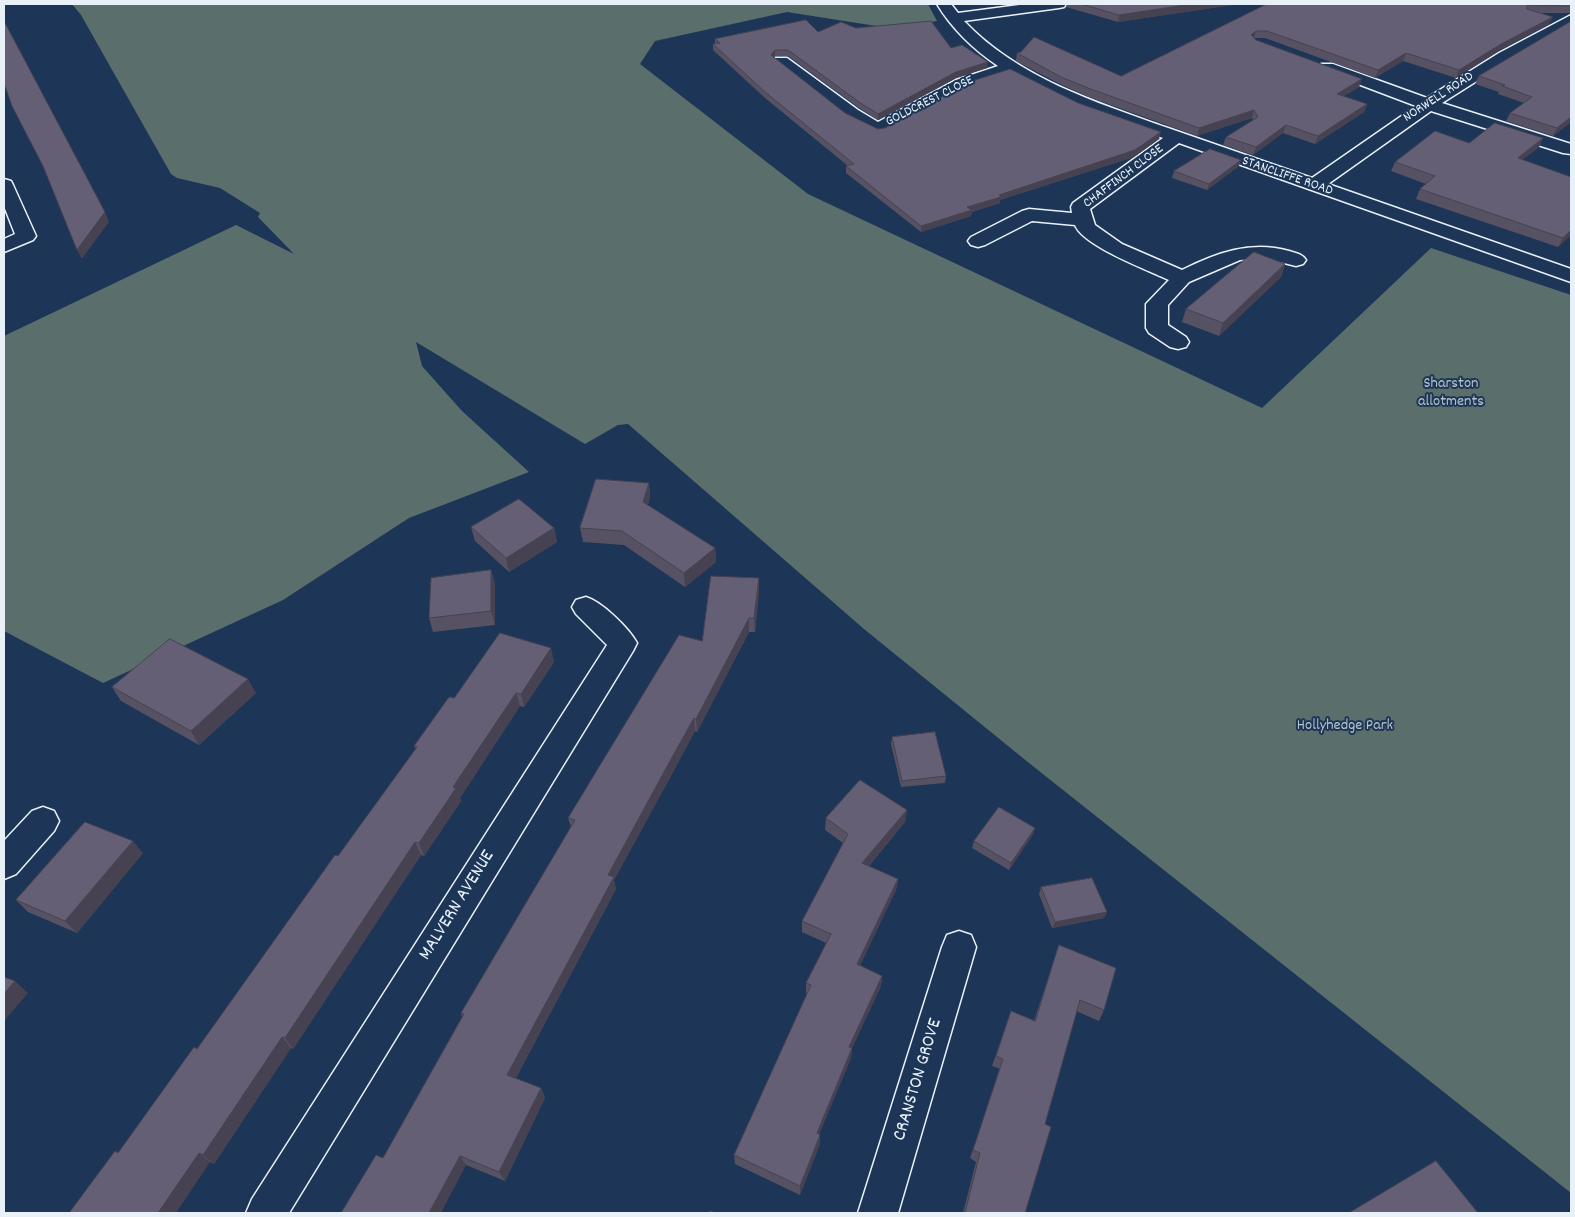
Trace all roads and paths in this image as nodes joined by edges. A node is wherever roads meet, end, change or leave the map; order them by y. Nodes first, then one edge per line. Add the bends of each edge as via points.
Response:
1 (1059, 4) edge
2 (949, 11) edge
3 (1571, 19) edge
4 (781, 61) edge
5 (1316, 63) edge
6 (1010, 67) junction
7 (1427, 104) junction
8 (878, 129) junction
9 (1176, 138) junction
10 (860, 139) edge
11 (1569, 149) dead end
12 (4, 185) edge
13 (1313, 186) junction
14 (1083, 220) junction
15 (978, 242) dead end
16 (4, 246) edge
17 (1296, 260) dead end
18 (1571, 276) edge
19 (1182, 278) junction
20 (1178, 342) dead end
21 (586, 607) dead end
22 (42, 821) dead end
23 (4, 864) edge
24 (959, 947) dead end
25 (266, 1213) edge
26 (878, 1213) edge

1 - 2 street
2 - 6 street, STANCLIFFE ROAD via 979,46
3 - 7 street, NORWELL ROAD
4 - 8 street, GOLDCREST CLOSE via 852,114
5 - 7 street
6 - 8 street, GOLDCREST CLOSE via 962,83
6 - 9 street, STANCLIFFE ROAD via 1084,104
7 - 11 street
7 - 13 street, NORWELL ROAD
8 - 10 street
9 - 13 street, STANCLIFFE ROAD
9 - 14 street, CHAFFINCH CLOSE via 1080,207
12 - 16 street via 26,236
13 - 18 street, STANCLIFFE ROAD
14 - 15 street, CHAFFINCH CLOSE via 1029,215
14 - 19 street, CHAFFINCH CLOSE via 1086,228 1115,248
17 - 19 street via 1279,254 1250,251 1221,259
19 - 20 street via 1157,304 1157,328
21 - 25 street, MALVERN AVENUE via 623,643
22 - 23 street
24 - 26 street, CRANSTON GROVE

